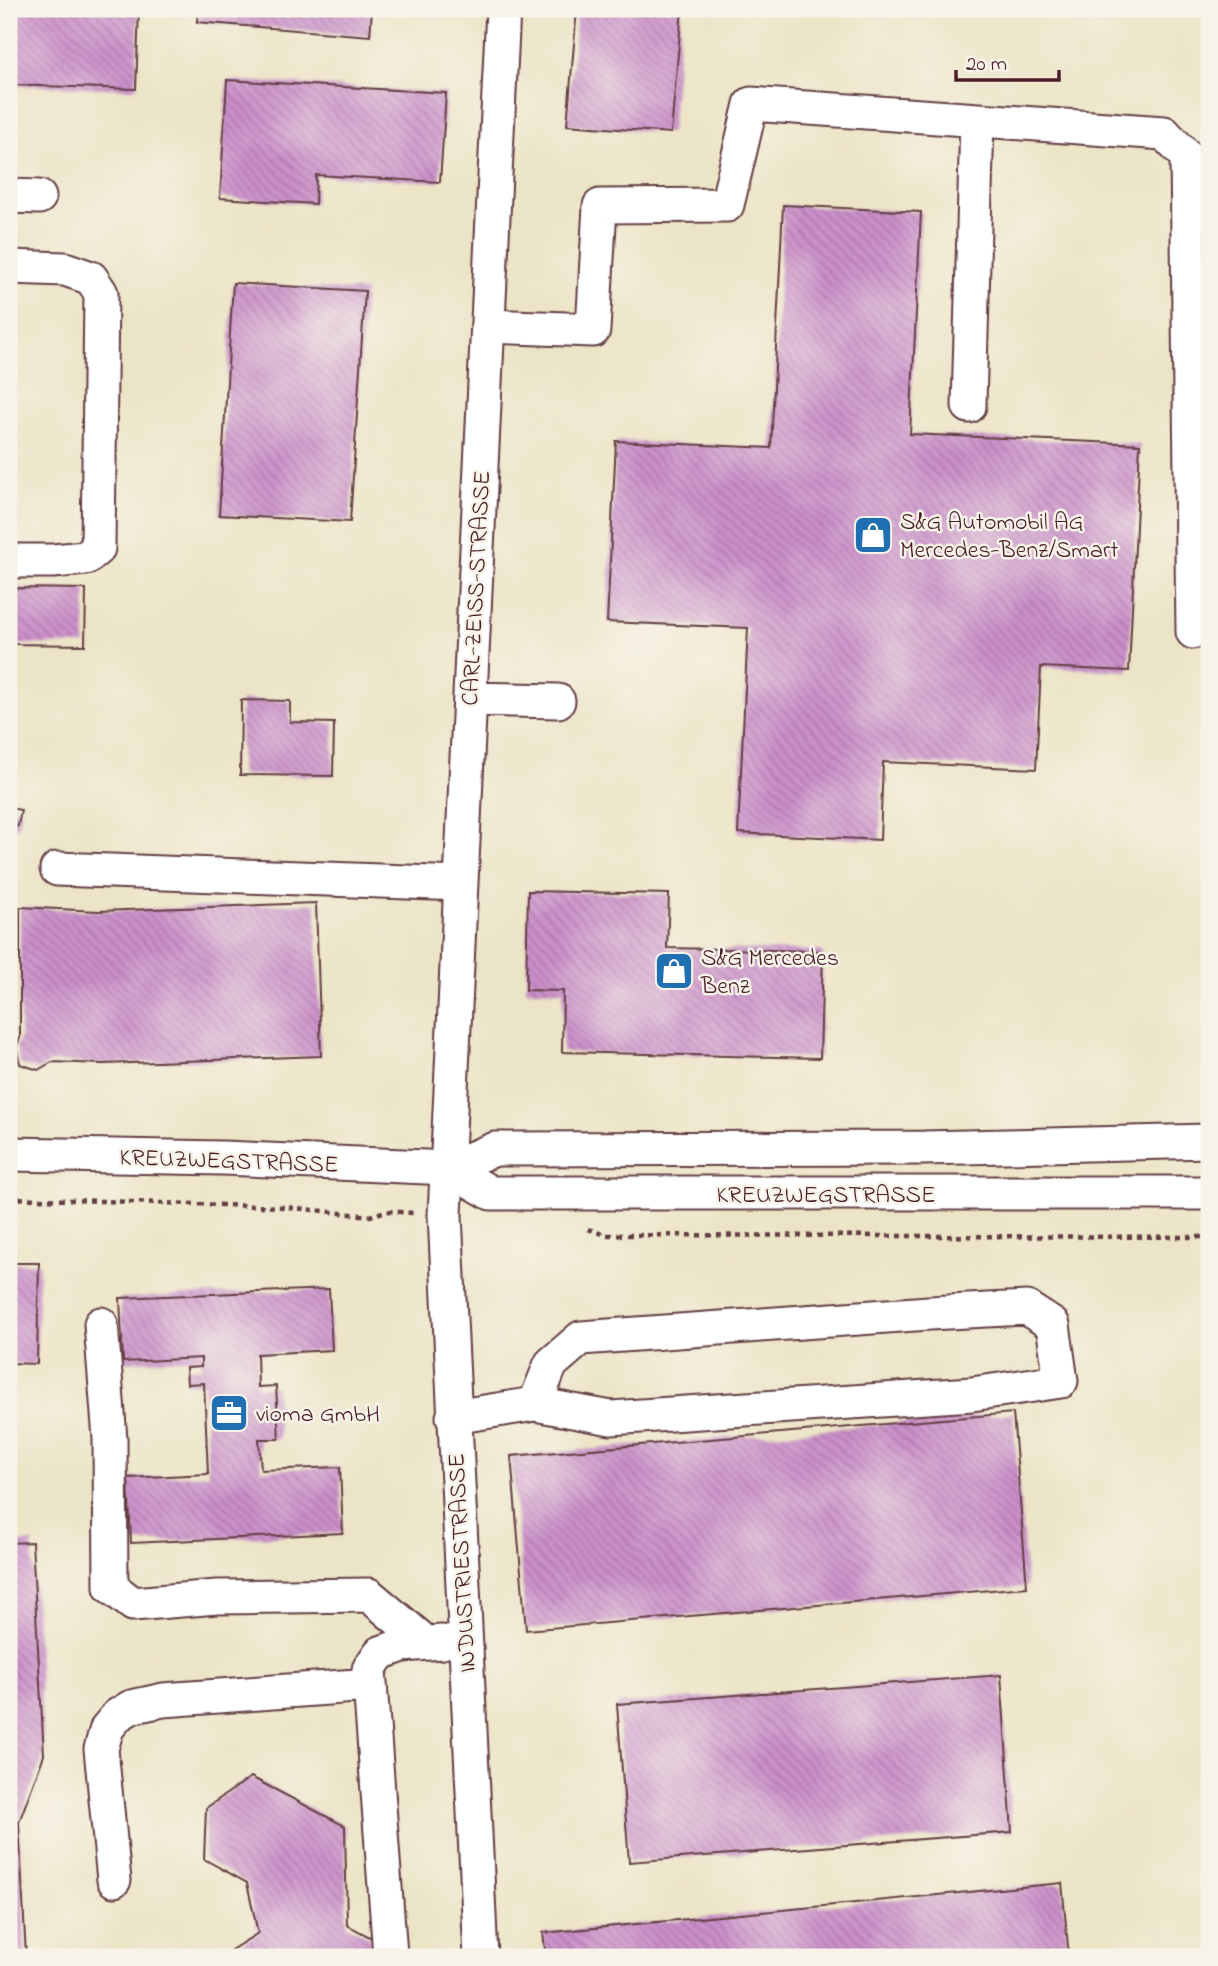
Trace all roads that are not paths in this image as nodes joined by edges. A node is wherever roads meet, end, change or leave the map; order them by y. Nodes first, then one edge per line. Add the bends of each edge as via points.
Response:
1 (503, 9) edge
2 (977, 120) junction
3 (9, 267) edge
4 (488, 326) junction
5 (969, 406) dead end
6 (9, 561) edge
7 (1193, 632) dead end
8 (470, 699) junction
9 (558, 701) dead end
10 (57, 869) dead end
11 (461, 884) junction
12 (1209, 1141) edge
13 (9, 1154) edge
14 (448, 1168) junction
15 (1209, 1193) edge
16 (101, 1324) dead end
17 (535, 1404) junction
18 (453, 1417) junction
19 (465, 1640) junction
20 (426, 1643) junction
21 (370, 1685) junction
22 (114, 1880) dead end
23 (390, 1955) dead end
24 (481, 1957) edge

1 - 4 street, CARL-ZEISS-STRASSE
2 - 4 street via 751,104 727,205 600,206 593,330
2 - 5 street
2 - 7 street via 1164,133 1187,157
3 - 6 street via 65,269 90,278 100,293 100,306 98,548 86,558
4 - 8 street, CARL-ZEISS-STRASSE
8 - 9 street
8 - 11 street, CARL-ZEISS-STRASSE
10 - 11 street
11 - 14 street, CARL-ZEISS-STRASSE
12 - 14 street, KREUZWEGSTRASSE via 924,1148 495,1149
13 - 14 street, KREUZWEGSTRASSE
14 - 15 street, KREUZWEGSTRASSE via 491,1193
14 - 18 street, INDUSTRIESTRASSE via 444,1215
16 - 20 street via 110,1439 111,1587 133,1604 217,1597 369,1595
17 - 17 street via 551,1364 581,1338 1027,1308 1053,1325 1061,1381 972,1394 611,1418
17 - 18 street
18 - 19 street, INDUSTRIESTRASSE
19 - 20 street
19 - 24 street, INDUSTRIESTRASSE
20 - 21 street via 380,1653 369,1669
21 - 22 street via 163,1700 118,1715 107,1728 101,1749
21 - 23 street

